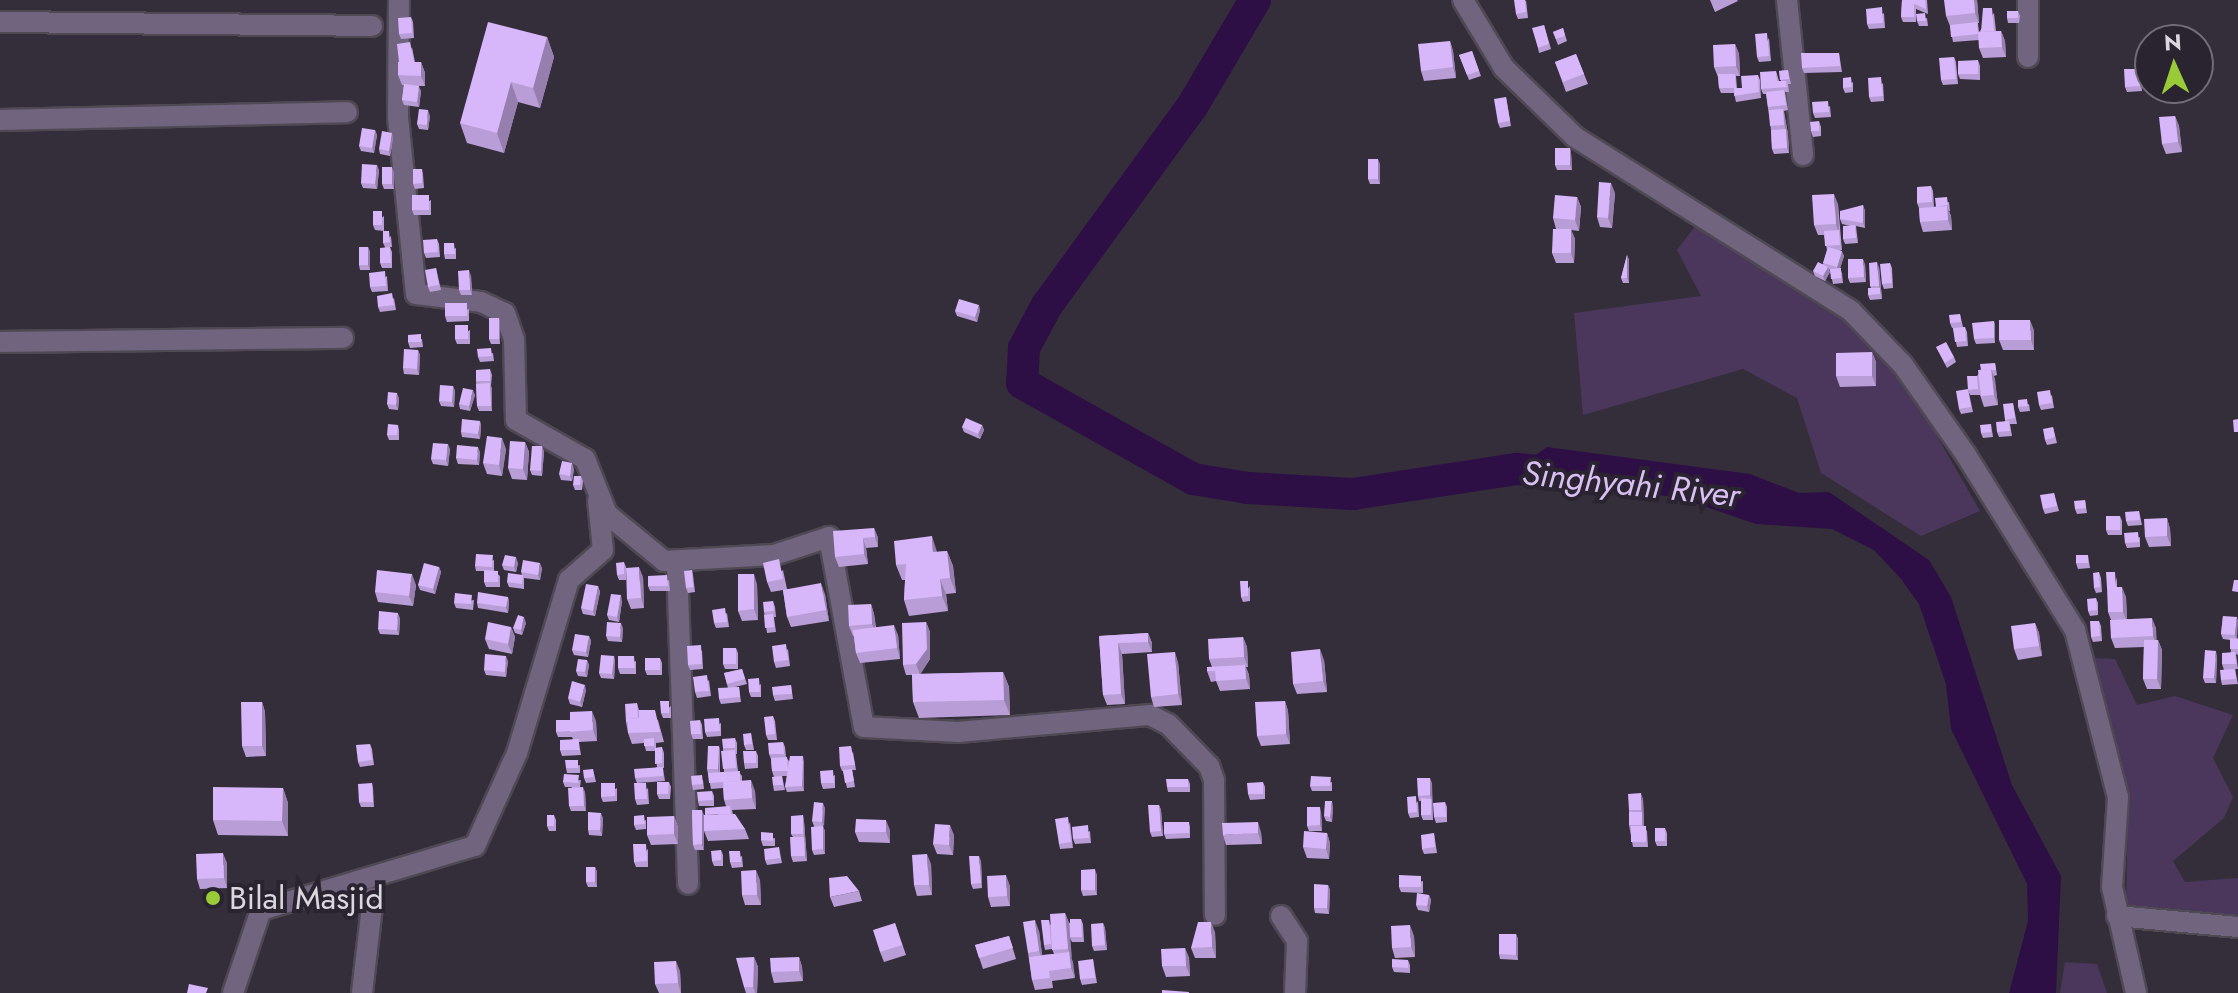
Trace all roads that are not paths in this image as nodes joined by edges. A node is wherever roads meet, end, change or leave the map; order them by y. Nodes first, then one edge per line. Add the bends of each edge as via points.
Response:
1 (399, 0) edge
2 (1463, 0) edge
3 (1787, 0) edge
4 (2028, 0) edge
5 (0, 22) edge
6 (372, 26) dead end
7 (2028, 57) dead end
8 (347, 112) dead end
9 (0, 120) edge
10 (1803, 155) dead end
11 (343, 338) dead end
12 (0, 342) edge
13 (598, 500) junction
14 (677, 564) junction
15 (688, 884) dead end
16 (373, 898) dead end
17 (1215, 915) dead end
18 (1281, 916) dead end
19 (2117, 916) junction
20 (2238, 927) edge
21 (233, 993) edge
22 (362, 993) edge
23 (1295, 993) edge
24 (2136, 993) edge

1 - 13 street via 398,117 416,294 481,302 505,313 514,339 516,420 585,459
2 - 19 street via 1504,68 1575,137 1851,311 1903,365 2075,630 2118,797
3 - 10 street
4 - 7 street
5 - 6 street
8 - 9 street
11 - 12 street
13 - 14 street via 664,561
13 - 21 street via 603,550 569,580 517,753 475,846 261,910
14 - 15 street
14 - 17 street via 774,555 829,537 864,727 973,731 1150,715 1168,724 1209,766 1214,780
16 - 22 street
18 - 23 street via 1297,941
19 - 20 street
19 - 24 street

